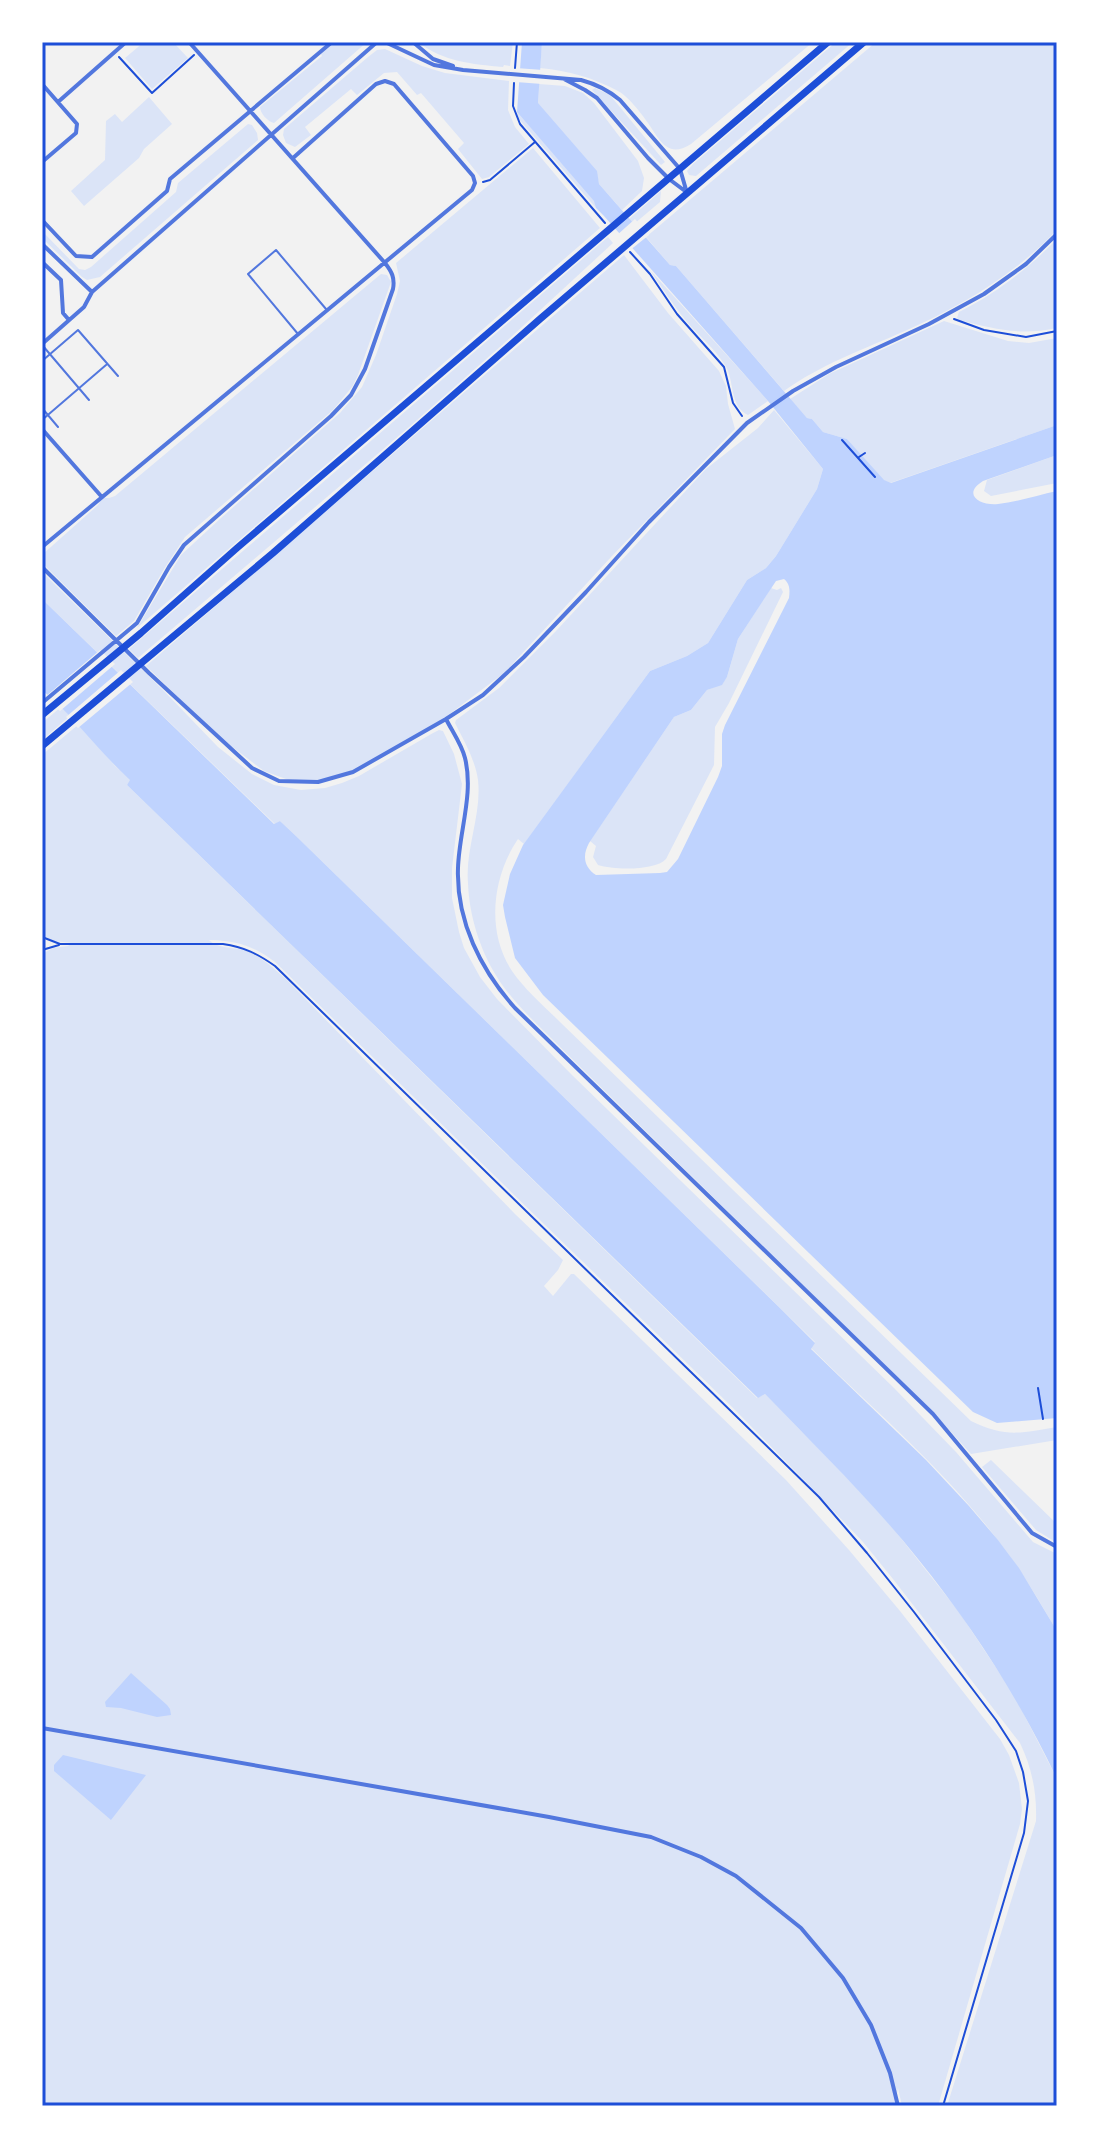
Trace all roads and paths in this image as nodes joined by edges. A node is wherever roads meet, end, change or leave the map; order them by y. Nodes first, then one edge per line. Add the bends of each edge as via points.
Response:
1 (126, 42) edge
2 (189, 42) edge
3 (332, 42) edge
4 (377, 42) edge
5 (385, 42) edge
6 (413, 42) edge
7 (517, 42) edge
8 (828, 42) edge
9 (864, 42) edge
10 (115, 52) junction
11 (198, 52) junction
12 (463, 70) junction
13 (561, 78) junction
14 (42, 84) edge
15 (58, 102) junction
16 (251, 111) junction
17 (272, 134) junction
18 (536, 142) junction
19 (293, 158) junction
20 (42, 162) edge
21 (680, 169) junction
22 (669, 179) junction
23 (475, 183) junction
24 (687, 193) junction
25 (42, 220) edge
26 (609, 227) dead end
27 (1057, 234) edge
28 (42, 244) edge
29 (629, 251) dead end
30 (42, 262) edge
31 (385, 263) junction
32 (92, 292) junction
33 (327, 310) junction
34 (950, 314) junction
35 (69, 320) junction
36 (1057, 331) edge
37 (298, 334) junction
38 (42, 344) edge
39 (50, 355) junction
40 (42, 361) edge
41 (107, 364) junction
42 (118, 376) dead end
43 (79, 388) junction
44 (89, 400) dead end
45 (42, 408) edge
46 (48, 415) junction
47 (42, 420) edge
48 (747, 423) junction
49 (58, 427) dead end
50 (42, 429) edge
51 (842, 440) dead end
52 (865, 453) dead end
53 (858, 458) junction
54 (875, 477) dead end
55 (101, 497) junction
56 (42, 547) edge
57 (42, 567) edge
58 (42, 703) edge
59 (42, 715) edge
60 (446, 719) junction
61 (42, 746) edge
62 (42, 937) edge
63 (60, 944) junction
64 (42, 950) edge
65 (1038, 1388) dead end
66 (1043, 1419) dead end
67 (1057, 1547) edge
68 (42, 1728) edge
69 (898, 2106) edge
70 (943, 2106) edge

1 - 10 street
2 - 11 street
3 - 16 street
4 - 17 street
5 - 12 street via 434,65
6 - 12 street via 433,59
7 - 18 path via 514,113
8 - 21 highway
9 - 24 highway
10 - 11 path via 152,93
10 - 15 street
11 - 16 street
12 - 13 street
13 - 21 street via 610,91
13 - 22 street via 597,98
14 - 15 street
15 - 20 street via 77,124 76,133
16 - 17 street
16 - 25 street via 170,179 167,191 92,257 76,256
17 - 19 street
17 - 32 street
18 - 23 path via 490,180
18 - 26 path
19 - 23 street via 385,81 394,84
19 - 31 street
21 - 22 highway
21 - 24 street
22 - 24 street
22 - 59 highway
23 - 31 street
24 - 61 highway
27 - 34 street via 1010,277
28 - 32 street
29 - 48 path via 724,367 733,403
30 - 35 street via 61,280 63,313
31 - 33 street
31 - 58 street via 393,289 351,395 184,545 137,623
32 - 35 street
33 - 37 street
33 - 37 lane via 276,250 248,274
34 - 36 path via 984,330 1026,337
34 - 48 street via 836,367
35 - 38 street
37 - 55 street
38 - 39 lane
39 - 40 lane
39 - 41 lane via 78,330
39 - 43 lane
41 - 42 lane
41 - 43 lane
43 - 44 lane
43 - 46 lane
45 - 46 lane
46 - 47 lane
46 - 49 lane
48 - 60 street via 524,657 483,695
50 - 55 street
51 - 53 path
52 - 53 path
53 - 54 path
55 - 56 street
57 - 60 street via 210,731 252,768 279,781 318,782 353,772
60 - 67 street via 465,756 469,783 458,868 460,901 468,932 497,988 933,1414 1032,1533
62 - 63 path
63 - 64 path
63 - 70 path via 223,944 256,952 275,966 819,1497 996,1720 1023,1772 1028,1801 1024,1833
65 - 66 path
68 - 69 street via 549,1817 651,1837 701,1857 736,1876 801,1928 843,1978 871,2025

